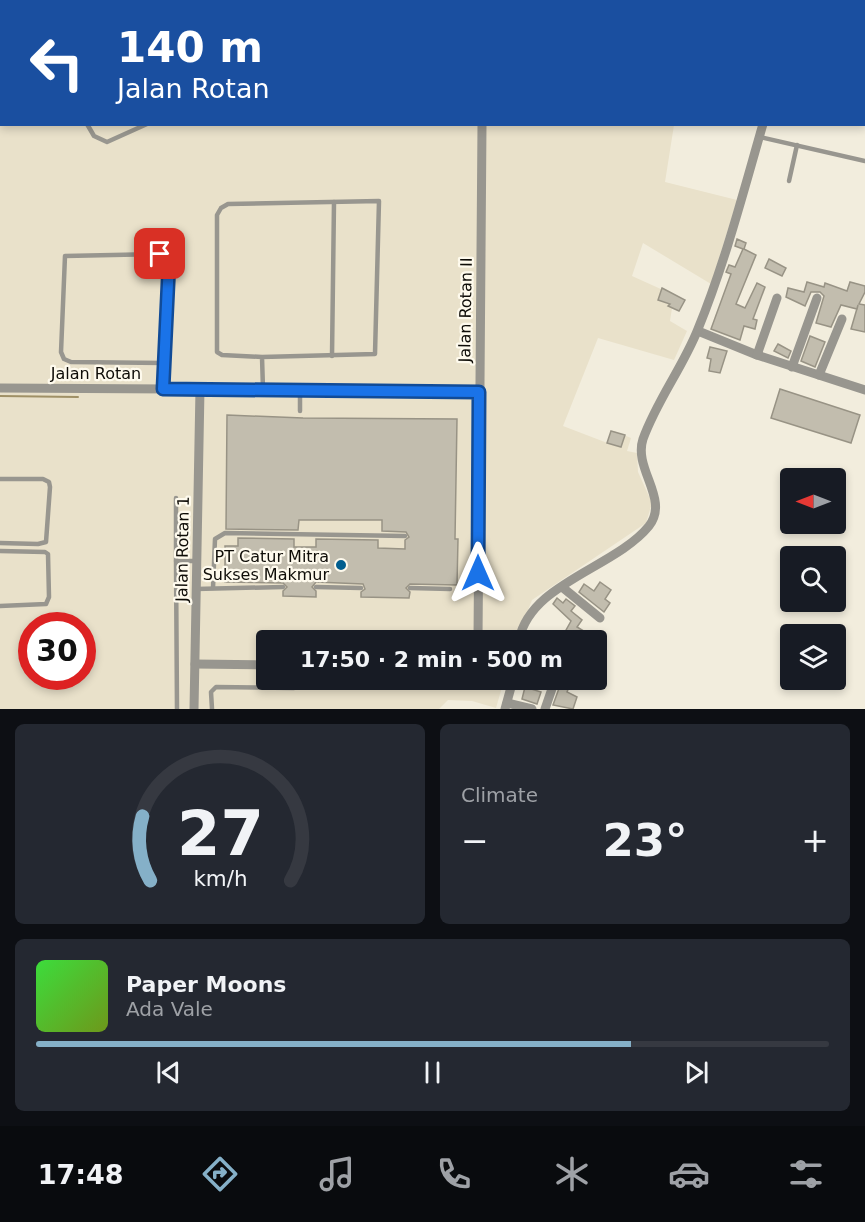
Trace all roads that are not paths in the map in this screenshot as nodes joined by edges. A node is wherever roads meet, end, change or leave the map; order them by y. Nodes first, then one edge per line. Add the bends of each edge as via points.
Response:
1 (88, 126) edge
2 (142, 126) edge
3 (482, 126) edge
4 (762, 126) edge
5 (759, 136) junction
6 (797, 145) junction
7 (865, 161) edge
8 (789, 181) dead end
9 (334, 202) junction
10 (777, 298) dead end
11 (817, 298) dead end
12 (842, 318) dead end
13 (698, 331) junction
14 (757, 355) junction
15 (332, 356) junction
16 (262, 357) junction
17 (164, 363) junction
18 (792, 367) junction
19 (819, 375) junction
20 (0, 388) edge
21 (163, 389) junction
22 (200, 389) junction
23 (263, 390) junction
24 (300, 390) junction
25 (865, 390) edge
26 (479, 392) junction
27 (300, 411) dead end
28 (0, 479) edge
29 (176, 498) dead end
30 (405, 536) dead end
31 (0, 543) edge
32 (0, 551) edge
33 (176, 561) junction
34 (197, 561) junction
35 (283, 587) dead end
36 (316, 587) dead end
37 (562, 587) junction
38 (213, 588) junction
39 (361, 588) dead end
40 (410, 588) dead end
41 (196, 589) junction
42 (450, 589) dead end
43 (0, 606) edge
44 (600, 618) dead end
45 (477, 630) edge
46 (522, 630) edge
47 (195, 664) junction
48 (256, 665) edge
49 (256, 688) edge
50 (510, 690) edge
51 (552, 690) edge
52 (506, 706) edge
53 (177, 709) edge
54 (194, 709) edge
55 (212, 709) edge
56 (532, 709) edge
57 (545, 709) edge

1 - 2 lane via 94,136 107,141
3 - 26 street, Jalan Rotan II
4 - 5 street
5 - 6 lane
5 - 13 street via 737,218
6 - 7 lane
6 - 8 lane
9 - 15 lane
9 - 15 lane via 379,201 375,354
9 - 16 lane via 228,204 220,208 217,352
10 - 14 street
11 - 18 street
12 - 19 street
13 - 14 street
13 - 37 street via 642,444 642,465 656,503 654,518 636,538
14 - 18 street
15 - 16 lane
16 - 23 lane
17 - 17 lane via 64,359 61,352 65,256 167,256
17 - 21 lane
18 - 19 street
19 - 25 street
20 - 21 street, Jalan Rotan
21 - 22 street, Jalan Rotan
22 - 23 street, Jalan Rotan
22 - 34 street, Jalan Rotan 1
23 - 24 street, Jalan Rotan
24 - 26 street, Jalan Rotan
24 - 27 lane
26 - 45 street, Jalan Rotan II
28 - 31 lane via 43,478 50,488 46,542
29 - 33 lane
30 - 38 lane via 225,533 215,539
32 - 43 lane via 48,554 49,597 46,604
33 - 34 lane
33 - 53 lane
34 - 41 street, Jalan Rotan 1
35 - 38 lane
36 - 39 lane
37 - 44 street
37 - 46 street via 530,612
38 - 41 lane
40 - 42 lane
41 - 47 street, Jalan Rotan 1
47 - 48 street
47 - 54 street, Jalan Rotan 1
49 - 55 lane via 216,687 212,692
50 - 52 street
51 - 57 street
52 - 56 street

